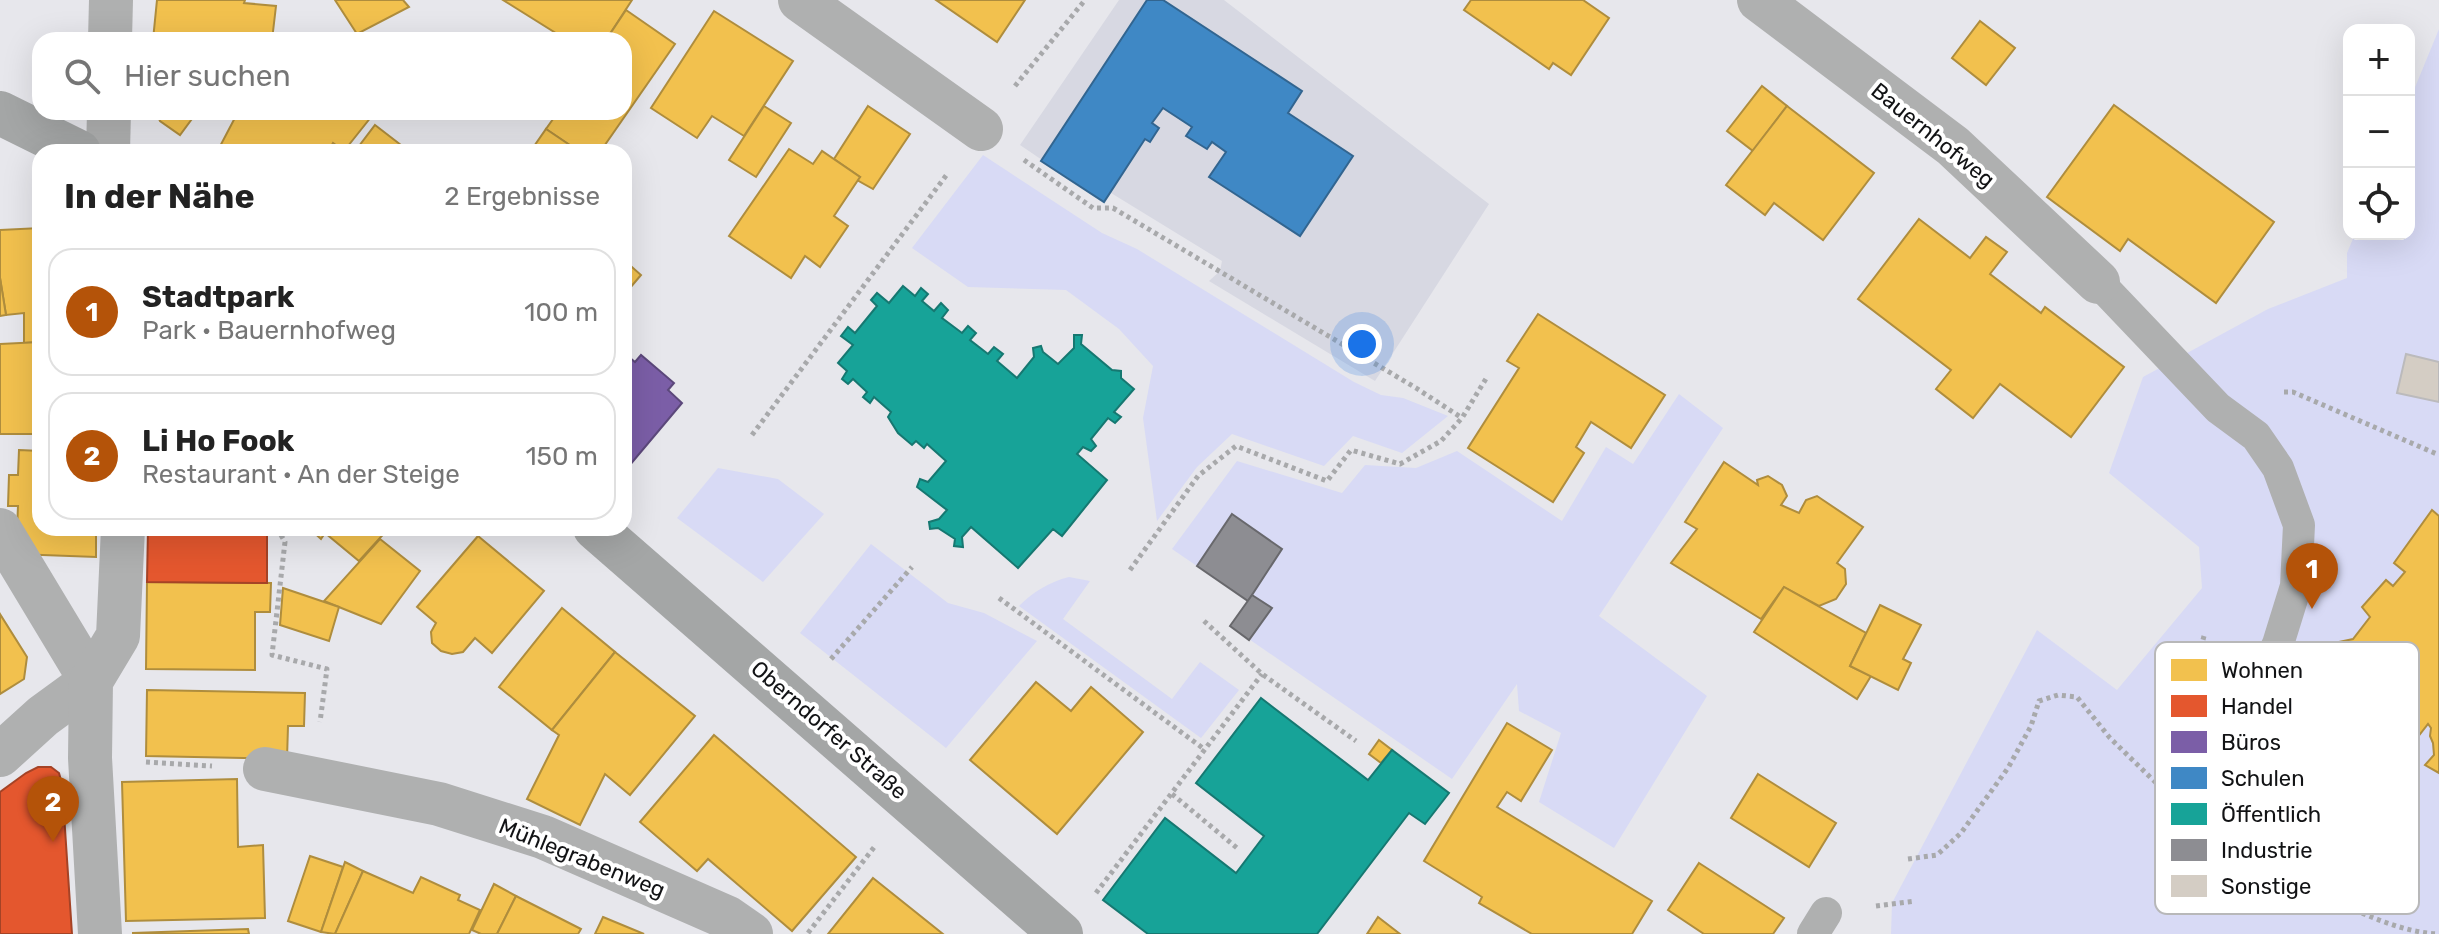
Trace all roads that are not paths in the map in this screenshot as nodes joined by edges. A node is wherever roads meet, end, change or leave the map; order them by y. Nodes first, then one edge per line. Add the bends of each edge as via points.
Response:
1 (111, 0) edge
2 (800, 0) edge
3 (1759, 0) edge
4 (110, 32) edge
5 (0, 113) edge
6 (109, 120) edge
7 (981, 129) road end
8 (63, 144) edge
9 (108, 144) edge
10 (2098, 282) joint
11 (0, 530) edge
12 (123, 536) edge
13 (604, 536) edge
14 (2279, 642) edge
15 (91, 681) junction
16 (0, 755) edge
17 (265, 769) road end
18 (100, 934) edge
19 (751, 934) edge
20 (1061, 934) edge

1 - 4 street
2 - 7 street
3 - 10 street, Bauernhofweg via 1953,146
5 - 8 main road
6 - 9 street
10 - 14 lane via 2218,408 2256,436 2278,468 2299,525 2296,586
11 - 15 street
12 - 15 street via 118,636
13 - 20 main road, Oberndorfer Straße
15 - 16 street
15 - 18 street
17 - 19 street, Mühlegrabenweg via 439,804 543,837 728,918

